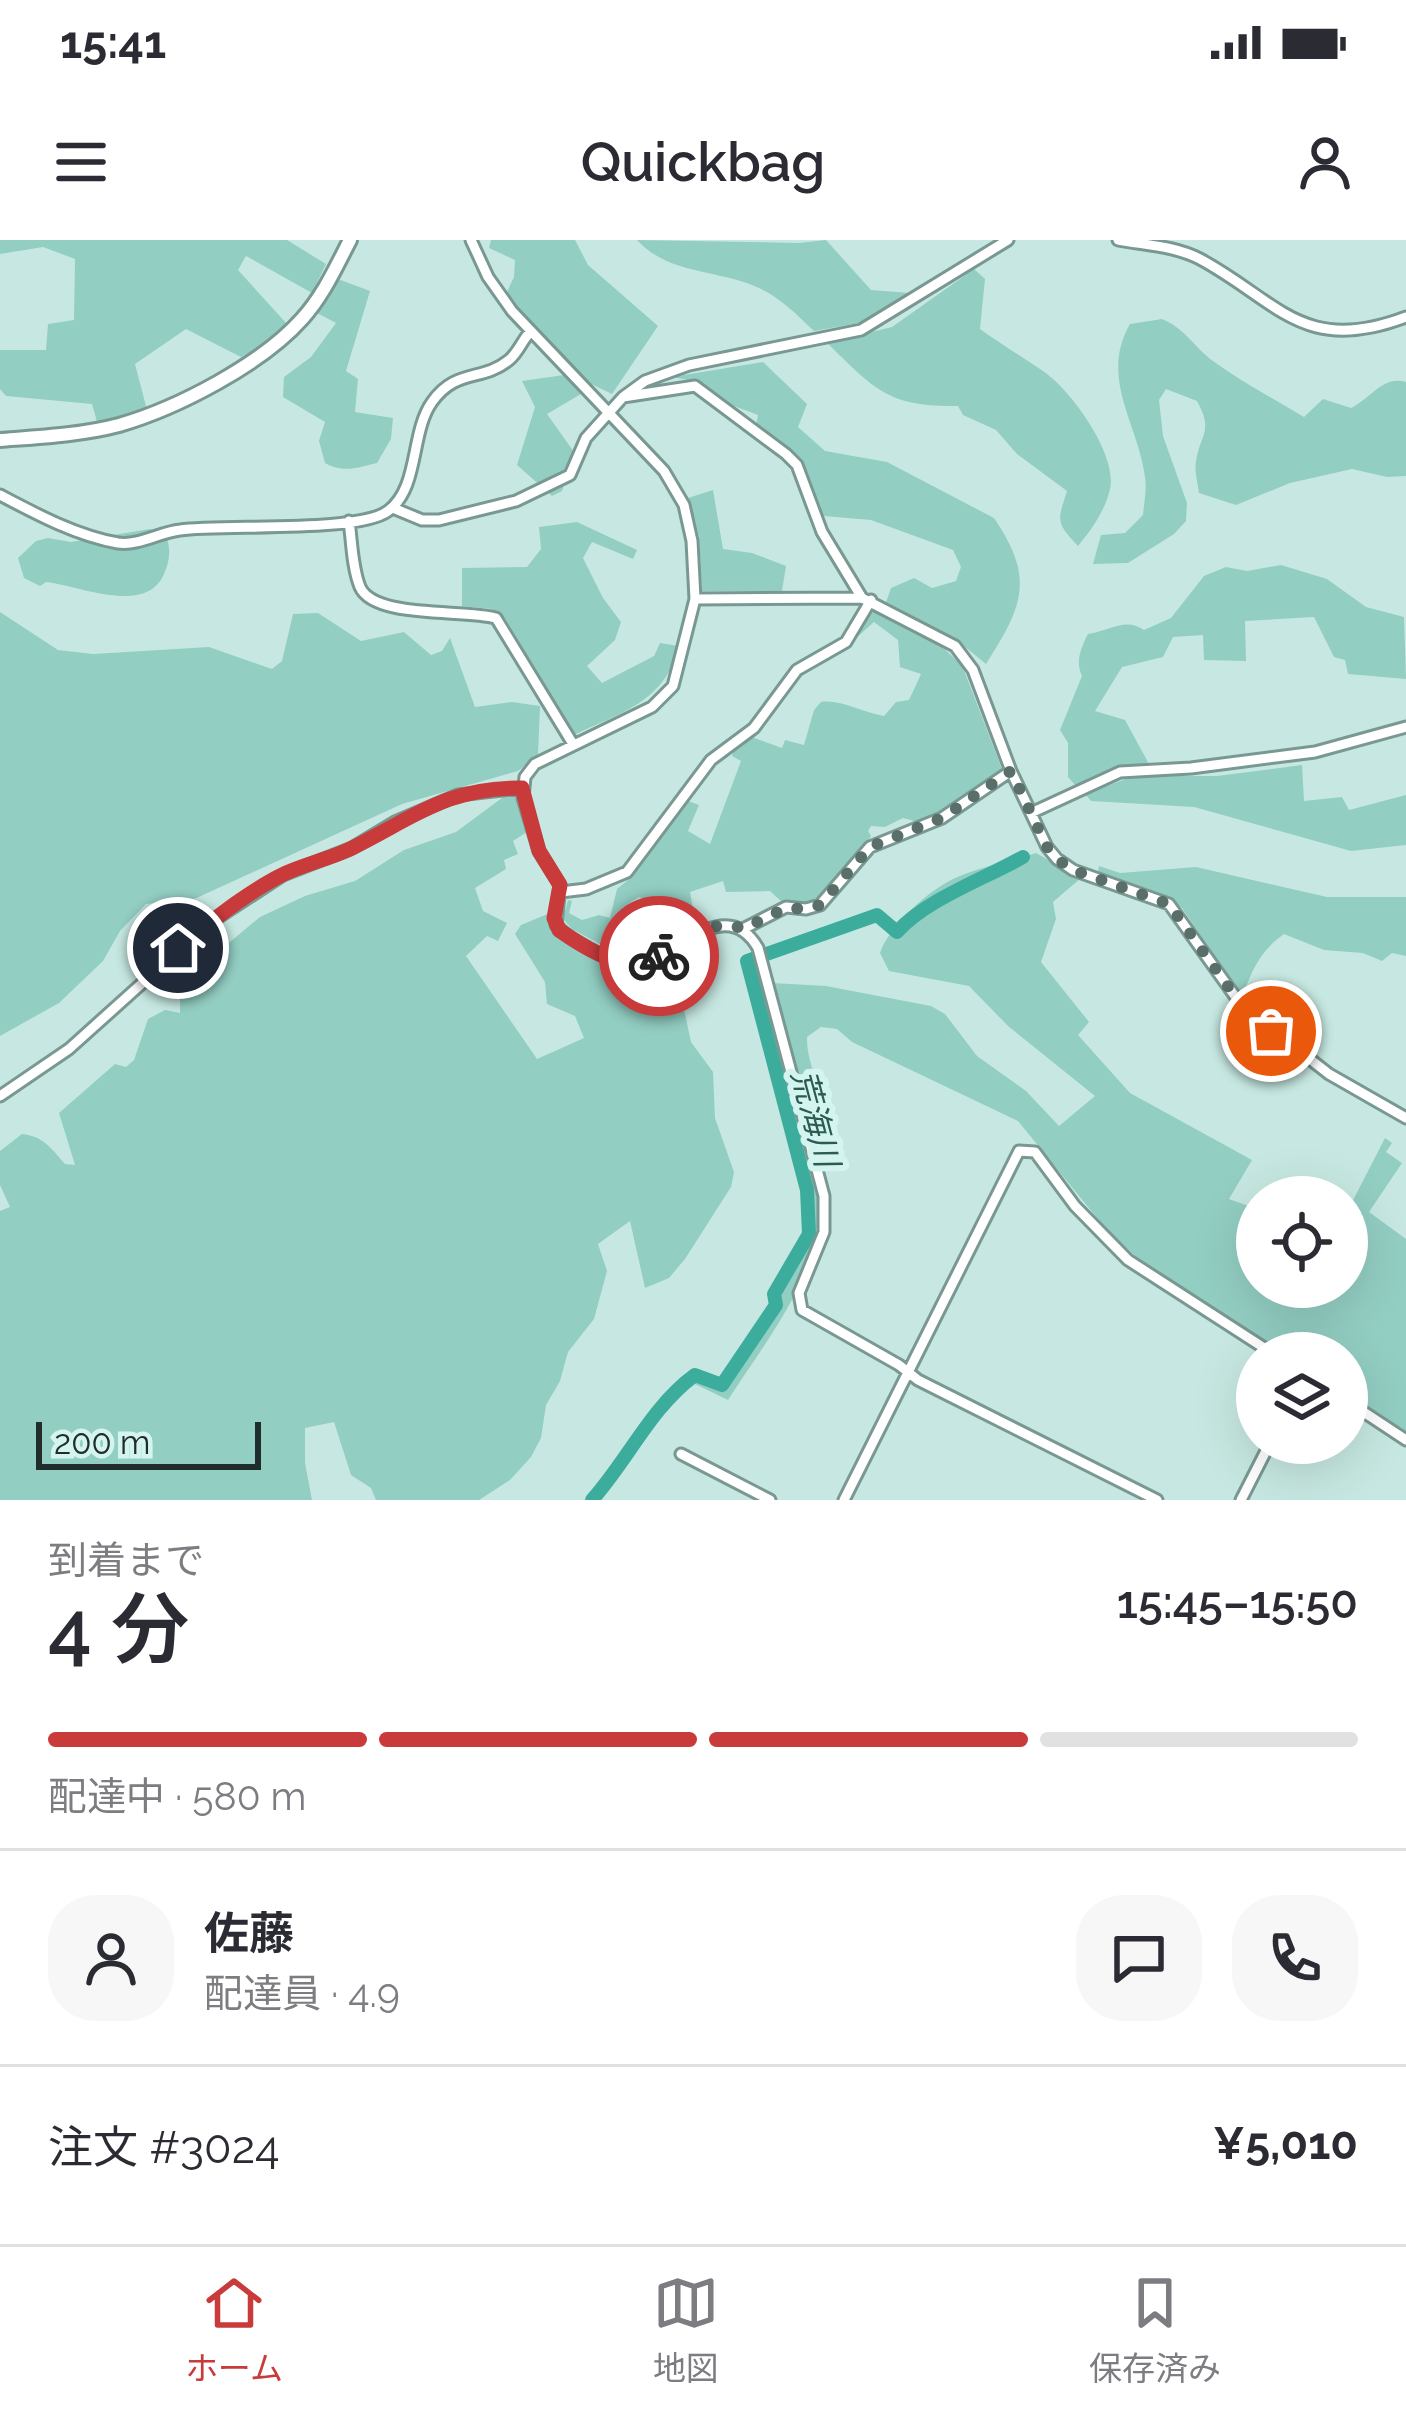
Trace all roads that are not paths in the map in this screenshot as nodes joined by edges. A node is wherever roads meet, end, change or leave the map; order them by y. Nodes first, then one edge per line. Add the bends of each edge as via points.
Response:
1 (350, 240) edge
2 (471, 240) edge
3 (1008, 240) edge
4 (1118, 240) edge
5 (1193, 240) edge
6 (1186, 253) junction
7 (1406, 317) edge
8 (530, 331) junction
9 (623, 397) junction
10 (608, 413) junction
11 (0, 440) edge
12 (0, 495) edge
13 (393, 508) junction
14 (349, 521) junction
15 (695, 599) junction
16 (867, 599) junction
17 (1406, 727) edge
18 (573, 744) junction
19 (1011, 771) junction
20 (522, 788) junction
21 (1031, 813) junction
22 (561, 892) junction
23 (743, 929) junction
24 (0, 1096) edge
25 (1406, 1118) edge
26 (1239, 1332) edge
27 (907, 1372) junction
28 (1368, 1415) edge
29 (1406, 1440) edge
30 (681, 1454) dead end
31 (1259, 1464) edge
32 (770, 1500) edge
33 (844, 1500) edge
34 (1157, 1500) edge
35 (1240, 1500) edge

1 - 11 main road via 302,320 238,369 118,425
2 - 8 street
3 - 9 street via 861,330 671,370
4 - 6 street
5 - 6 street
6 - 7 street via 1294,320 1351,329
8 - 10 street
8 - 13 street via 514,357 450,381 431,403
9 - 10 street
9 - 16 street via 695,386 786,454 822,532
10 - 13 street via 569,475 516,501 439,520
10 - 15 street via 664,471 684,505
12 - 14 street via 121,544 178,530
13 - 14 street
14 - 18 street via 365,595 393,607 496,618
15 - 16 street
15 - 18 street via 667,695
16 - 19 street via 965,656
16 - 22 street via 846,642 797,670 754,728 711,760 627,872
17 - 21 street via 1315,752 1120,772
18 - 20 street via 528,770
19 - 21 street
19 - 23 street via 942,818 870,847 820,905 786,908
20 - 22 street via 539,851
20 - 24 street via 458,795 283,874 208,924 69,1049
21 - 25 street via 1057,859 1169,904 1242,1006 1329,1074
22 - 23 street via 559,930 624,964 722,925
23 - 27 street via 758,947 824,1196 821,1245 800,1305
26 - 27 street via 1128,1260 1026,1149 1013,1156
27 - 33 street
27 - 34 street
28 - 29 street
30 - 32 street
31 - 35 street

